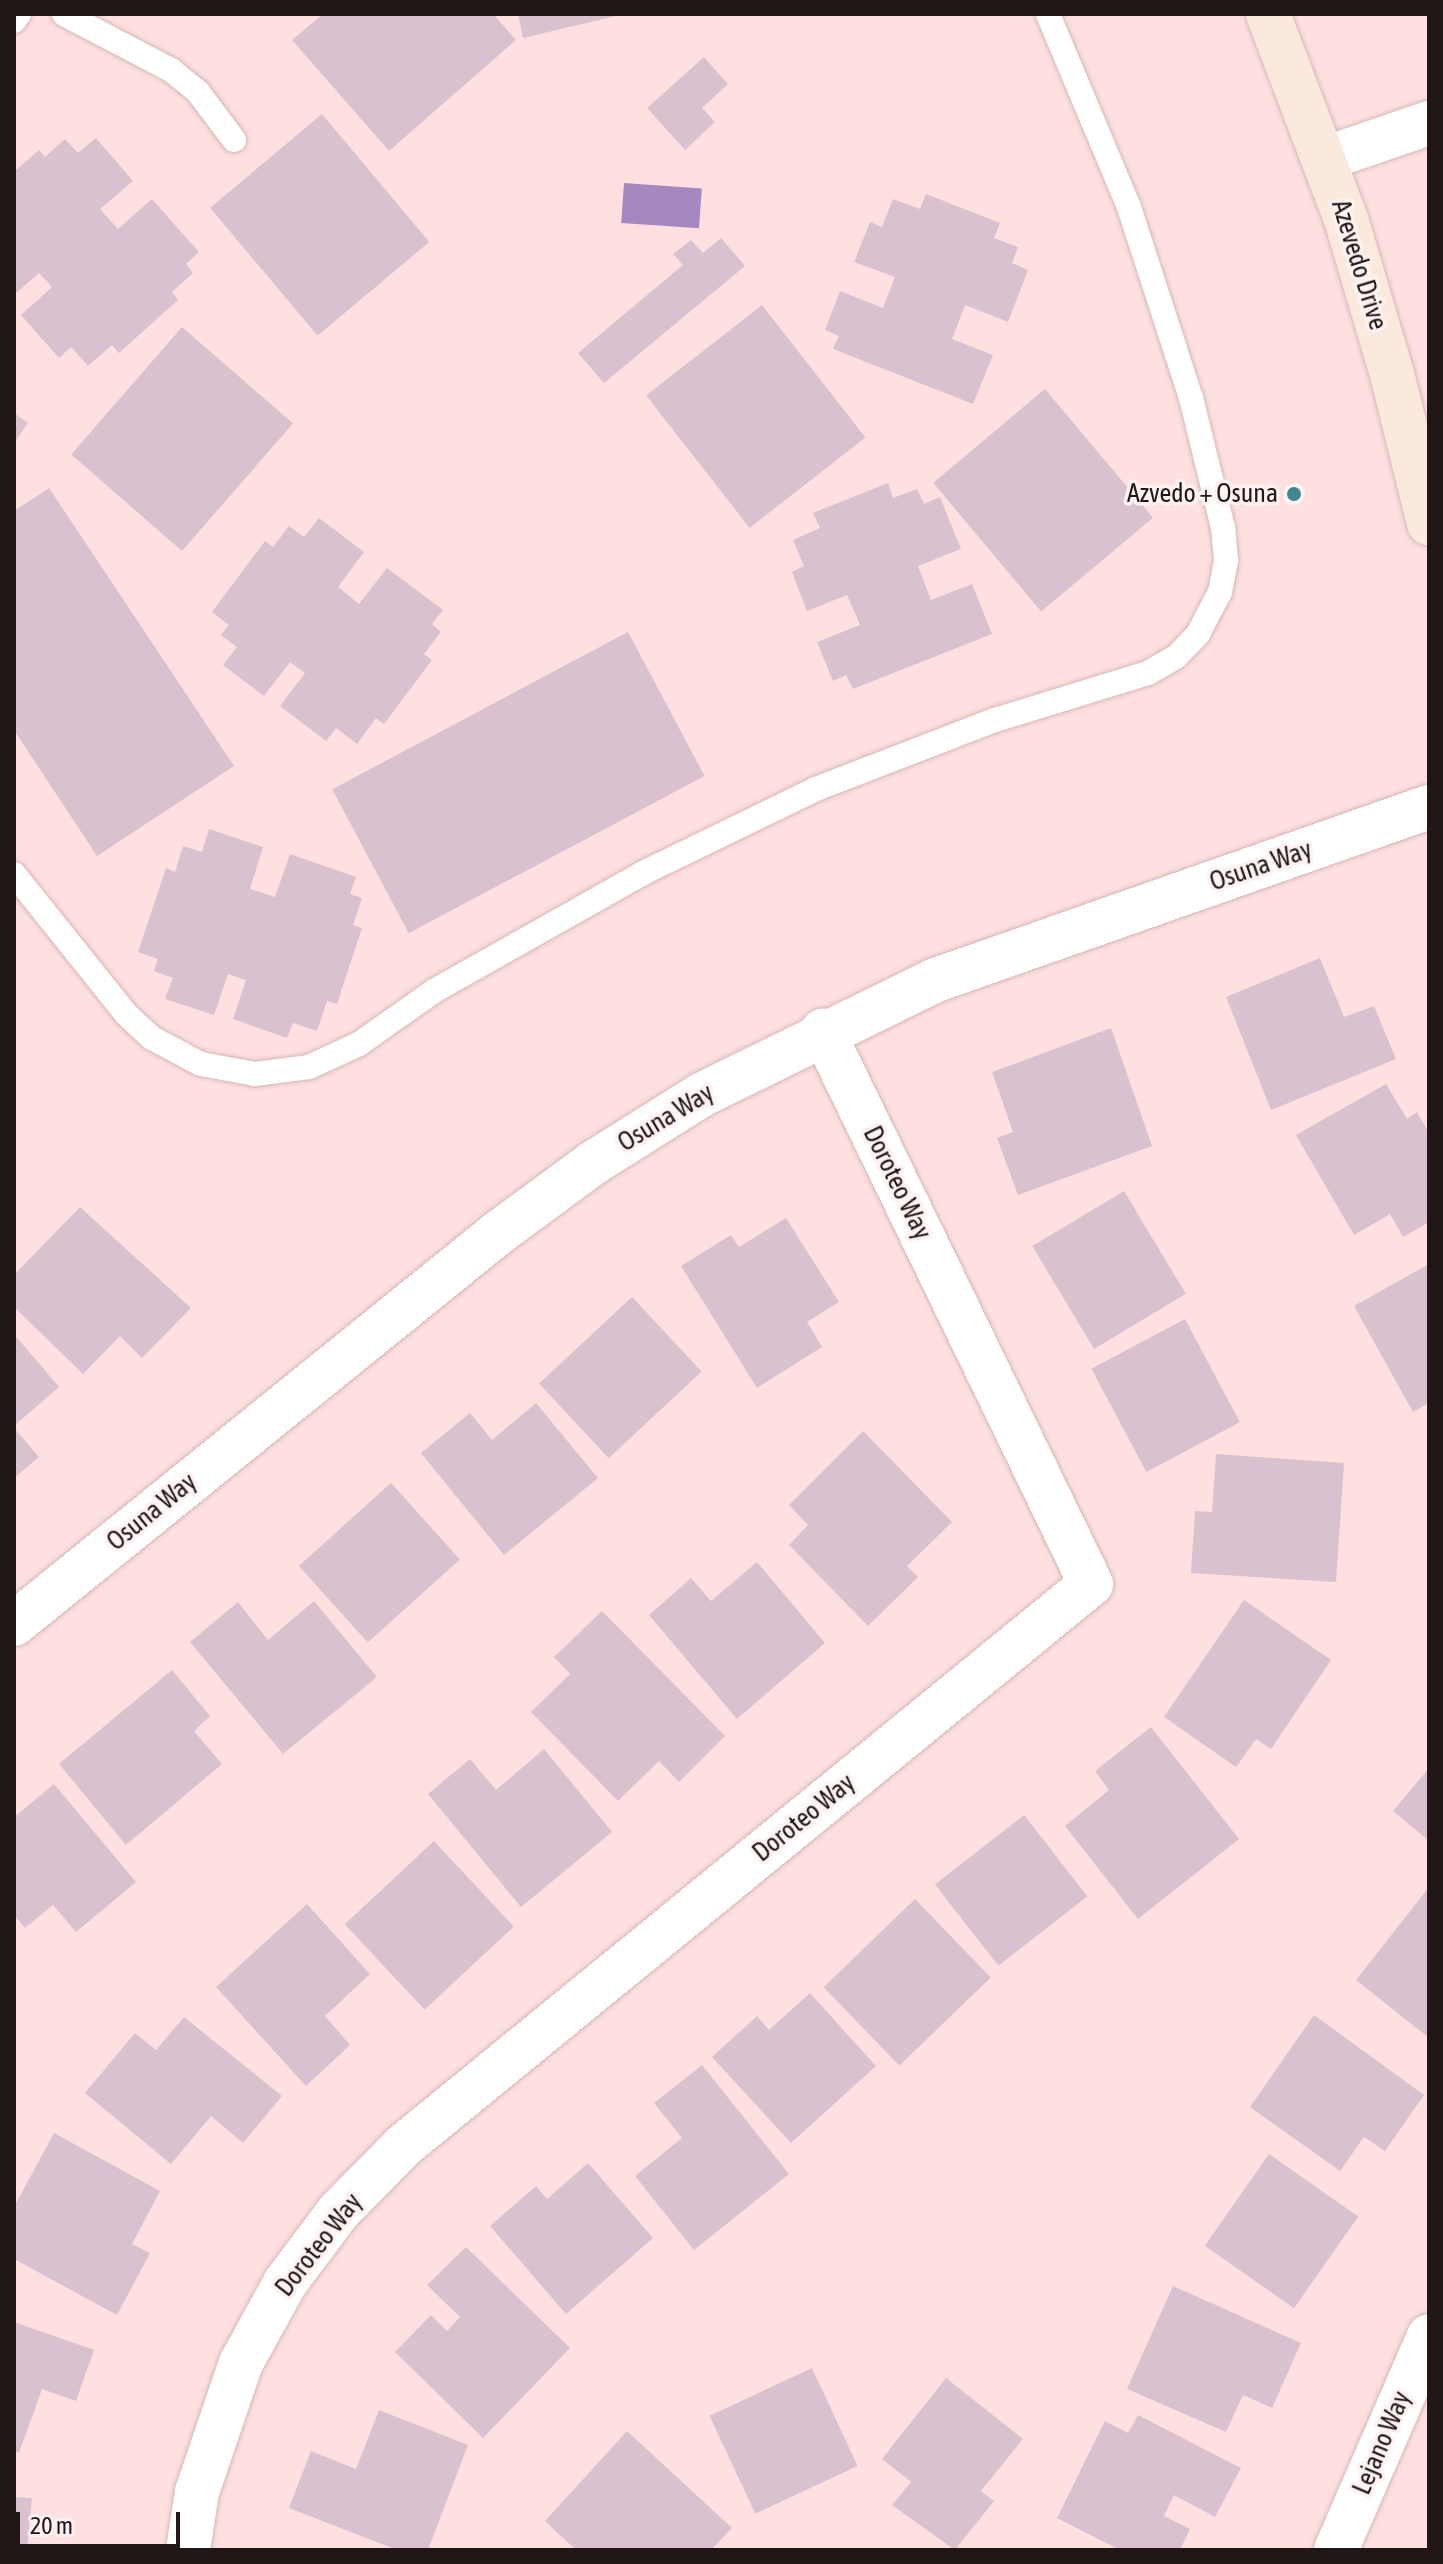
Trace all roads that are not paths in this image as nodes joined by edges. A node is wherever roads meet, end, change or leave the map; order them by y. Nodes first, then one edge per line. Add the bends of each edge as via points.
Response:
1 (19, 14) edge
2 (64, 14) edge
3 (1048, 14) edge
4 (1268, 14) edge
5 (14, 21) edge
6 (1429, 123) edge
7 (234, 140) dead end
8 (1324, 159) junction
9 (1429, 523) edge
10 (1429, 807) edge
11 (14, 874) edge
12 (823, 1031) junction
13 (14, 1624) edge
14 (1429, 2336) edge
15 (188, 2550) edge
16 (1336, 2550) edge

1 - 5 lane
2 - 7 lane via 171,70 198,92
3 - 11 lane via 1129,207 1191,398 1223,528 1220,592 1198,634 1176,657 1148,673 995,720 816,789 643,873 434,991 359,1044 309,1067 241,1071 201,1064 152,1038 126,1014
4 - 8 street, Azevedo Drive
6 - 8 street
8 - 9 street, Azevedo Drive via 1392,374
10 - 12 street, Osuna Way via 936,980
12 - 13 street, Osuna Way via 703,1094 581,1172 498,1233
12 - 15 street, Doroteo Way via 1091,1584 403,2146 339,2211 285,2283 241,2363 197,2492
14 - 16 street, Lejano Way

